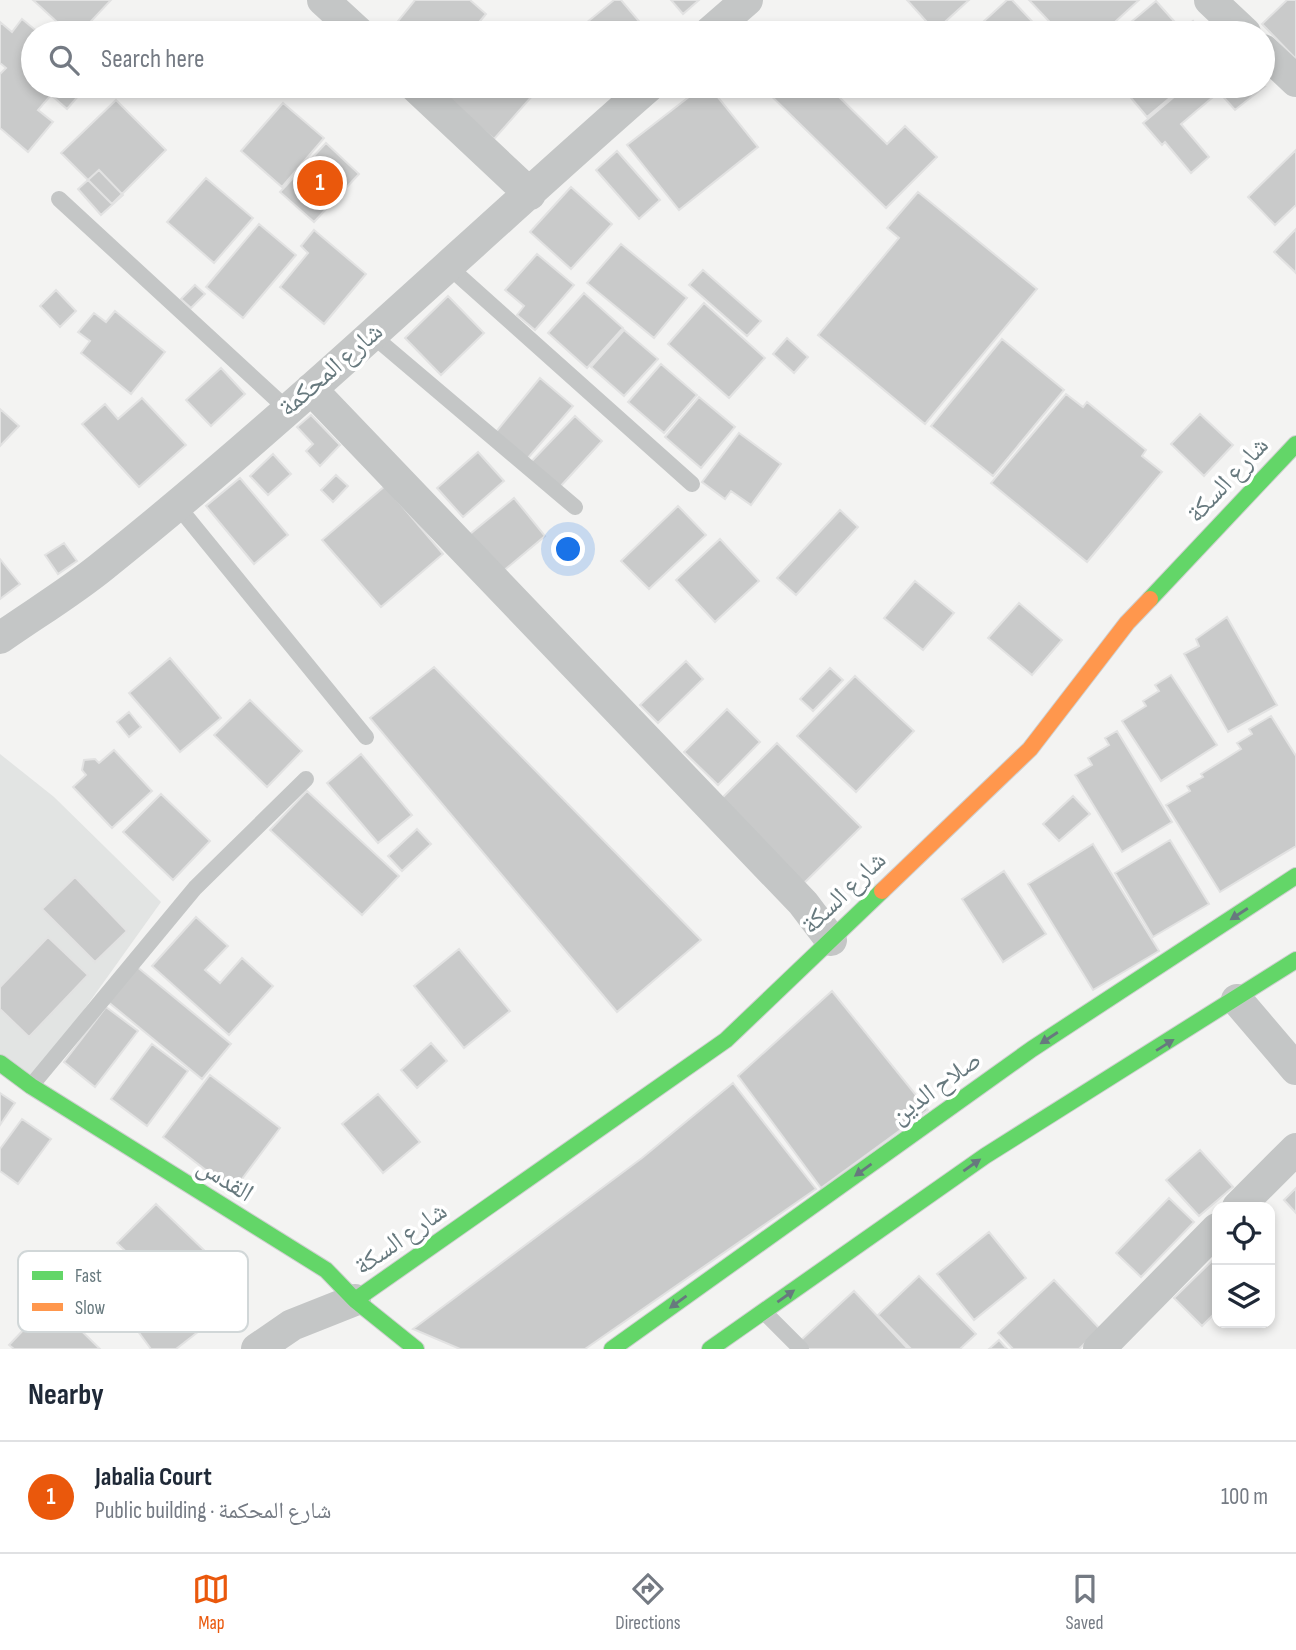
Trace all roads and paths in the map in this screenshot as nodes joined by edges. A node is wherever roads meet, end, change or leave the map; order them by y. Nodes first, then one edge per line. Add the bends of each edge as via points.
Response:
1 (323, 0) edge
2 (747, 0) edge
3 (1210, 0) edge
4 (346, 21) edge
5 (723, 21) edge
6 (1232, 21) edge
7 (1275, 61) edge
8 (1296, 81) edge
9 (428, 98) edge
10 (636, 98) edge
11 (530, 194) junction
12 (59, 199) dead end
13 (449, 266) junction
14 (372, 335) junction
15 (311, 388) junction
16 (287, 409) junction
17 (1296, 444) edge
18 (692, 484) dead end
19 (176, 504) junction
20 (575, 507) dead end
21 (0, 639) edge
22 (366, 737) dead end
23 (306, 779) dead end
24 (1296, 876) edge
25 (831, 940) junction
26 (1296, 960) edge
27 (1237, 1000) junction
28 (0, 1063) edge
29 (1296, 1069) edge
30 (31, 1086) junction
31 (1296, 1149) edge
32 (1243, 1202) edge
33 (1212, 1234) edge
34 (355, 1300) junction
35 (764, 1311) junction
36 (257, 1349) edge
37 (416, 1349) edge
38 (612, 1349) edge
39 (710, 1349) edge
40 (801, 1349) edge
41 (1099, 1349) edge

1 - 4 street
2 - 5 street
3 - 6 street
7 - 8 street
9 - 11 street
10 - 11 street, شارع المحكمة
11 - 13 street, شارع المحكمة
12 - 16 lane
13 - 14 street, شارع المحكمة
13 - 18 lane
14 - 15 street, شارع المحكمة
14 - 20 lane
15 - 16 street, شارع المحكمة
15 - 25 street via 803,903
16 - 19 street, شارع المحكمة
17 - 25 main road, شارع السكة via 1127,622 1030,749
19 - 21 street, شارع المحكمة via 102,567
19 - 22 lane
23 - 30 lane via 195,888
24 -> 38 main road, صلاح الدين via 1032,1049
25 - 34 main road, شارع السكة via 726,1040
26 - 27 main road
27 - 29 street
35 -> 27 main road via 985,1156
28 - 30 main road, القدس
30 - 34 main road, القدس via 326,1270
31 - 32 street
33 - 41 street
34 - 36 street via 292,1325
34 - 37 main road, القدس
35 - 39 main road
35 - 40 lane

